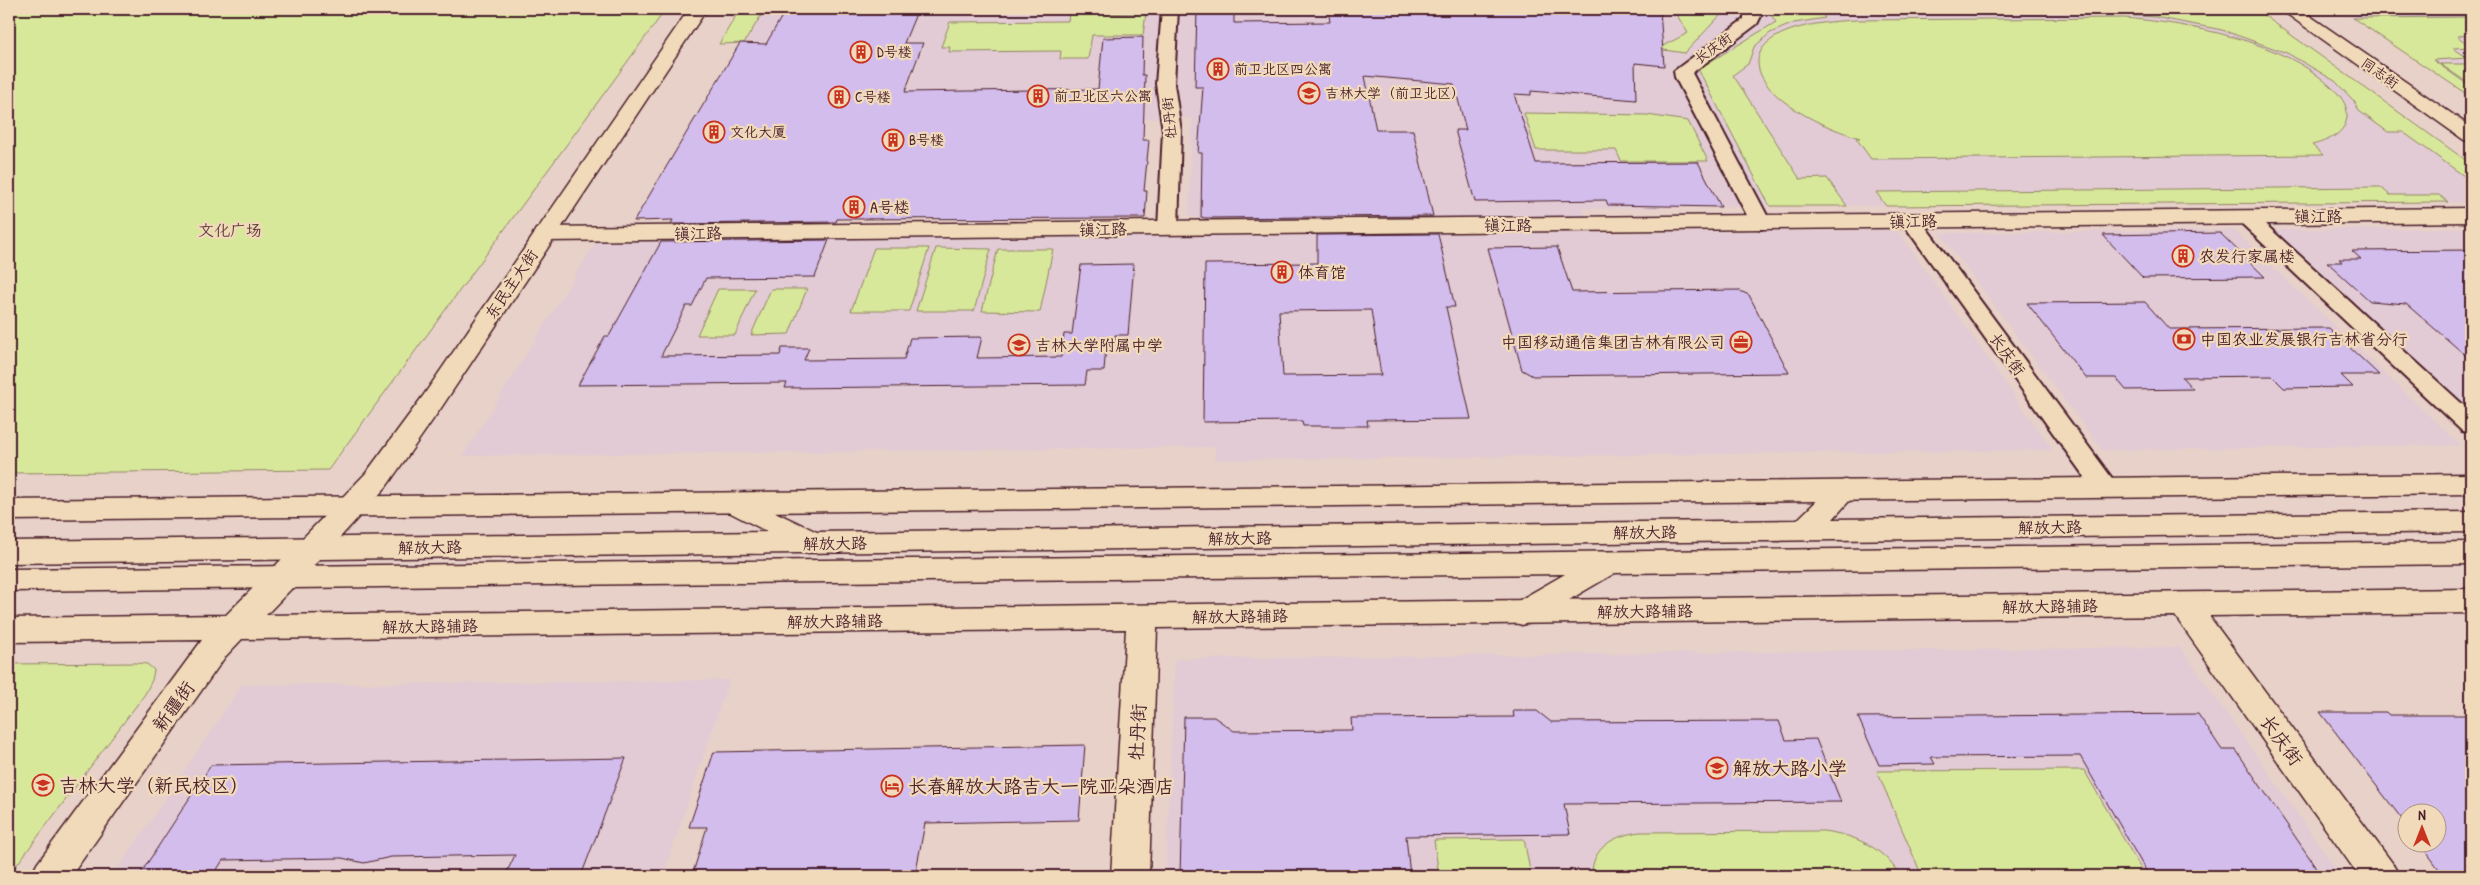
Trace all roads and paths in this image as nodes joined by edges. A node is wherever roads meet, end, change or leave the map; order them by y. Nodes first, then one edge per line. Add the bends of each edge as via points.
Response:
1 (698, 9) edge
2 (1170, 9) edge
3 (1752, 9) edge
4 (2289, 9) edge
5 (2305, 9) edge
6 (2471, 122) edge
7 (2471, 136) edge
8 (2471, 215) edge
9 (2246, 217) junction
10 (1912, 222) junction
11 (1761, 223) junction
12 (1168, 228) junction
13 (544, 234) junction
14 (2471, 425) edge
15 (2471, 484) edge
16 (2105, 487) junction
17 (1845, 490) junction
18 (735, 503) junction
19 (351, 507) junction
20 (9, 510) edge
21 (2471, 522) edge
22 (1805, 530) junction
23 (815, 544) junction
24 (311, 549) junction
25 (9, 552) edge
26 (2471, 553) edge
27 (1611, 562) junction
28 (282, 577) junction
29 (9, 580) edge
30 (2471, 601) edge
31 (2184, 605) junction
32 (1522, 613) junction
33 (1142, 618) junction
34 (233, 628) junction
35 (9, 630) edge
36 (50, 876) edge
37 (1130, 876) edge
38 (2380, 876) edge

1 - 13 street, 东民主大街
2 - 12 street, 牡丹街 via 1165,84 1172,131
3 - 11 street, 长庆街 via 1751,21 1683,71
4 - 7 street, 同志街
5 - 6 street, 同志街
8 - 9 street, 镇江路
9 - 10 street, 镇江路
9 - 14 street
10 - 11 street, 镇江路
10 - 16 street, 长庆街
11 - 12 street, 镇江路
12 - 13 street, 镇江路
13 - 19 street, 东民主大街 via 432,402 376,480
15 - 16 street
16 - 17 street
17 - 18 street
17 - 22 street
18 - 19 street
18 - 23 street
19 - 20 street
19 - 24 street, 东民主大街
21 - 22 street, 解放大路
22 - 23 street, 解放大路
23 - 24 street, 解放大路
24 - 25 street, 解放大路
24 - 28 street, 新疆街
26 - 27 street, 解放大路
27 - 28 street, 解放大路
27 - 32 street
28 - 29 street, 解放大路
28 - 34 street, 新疆街
30 - 31 street, 解放大路辅路
31 - 32 street, 解放大路辅路
31 - 38 street, 长庆街
32 - 33 street, 解放大路辅路
33 - 34 street, 解放大路辅路
33 - 37 street, 牡丹街
34 - 35 street, 解放大路辅路
34 - 36 street, 新疆街 via 214,648

